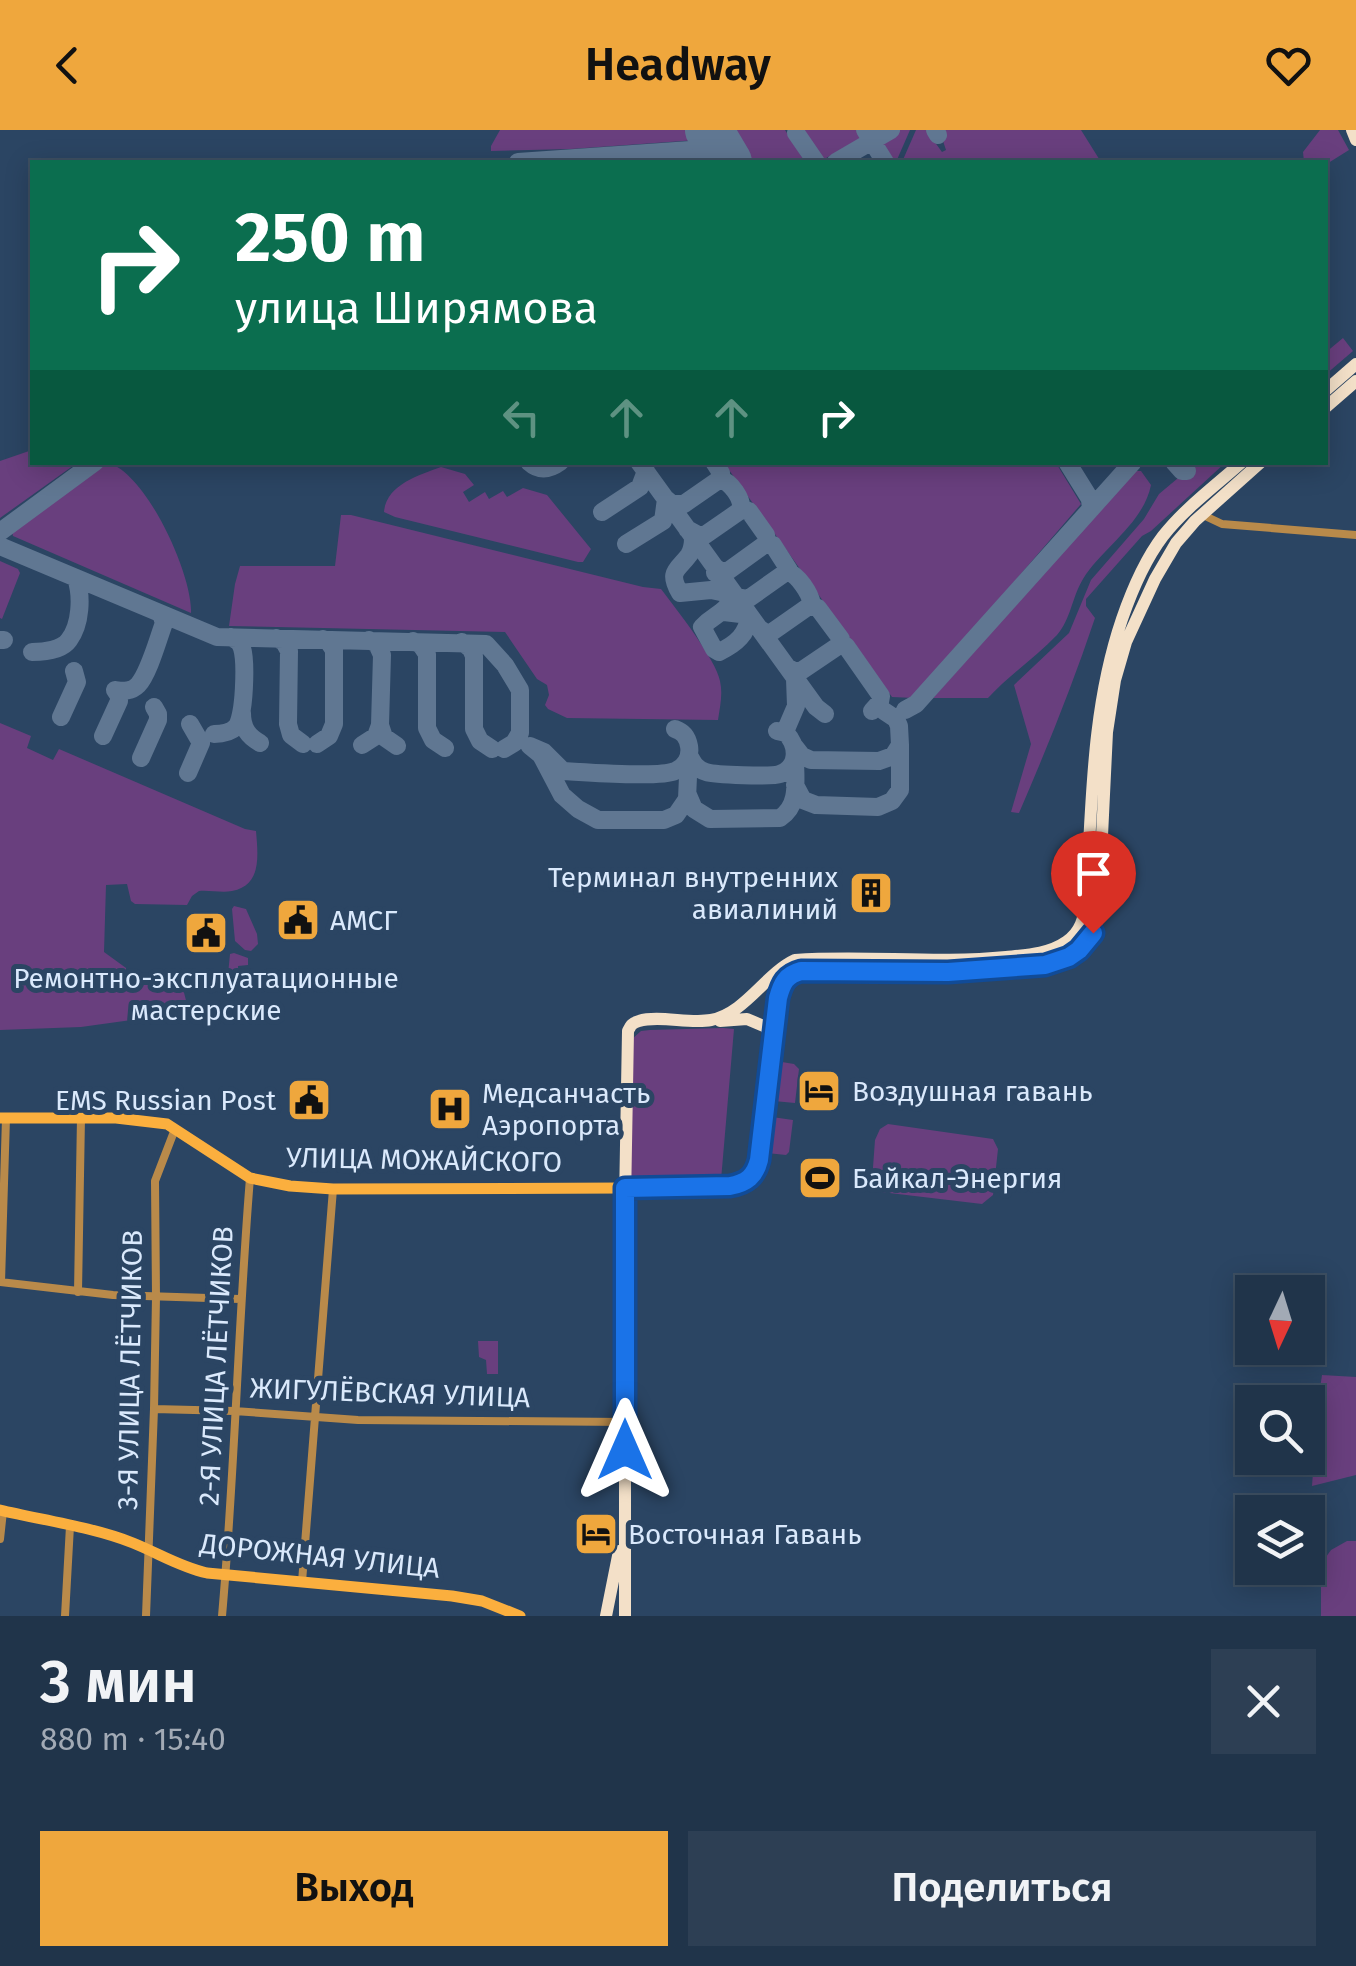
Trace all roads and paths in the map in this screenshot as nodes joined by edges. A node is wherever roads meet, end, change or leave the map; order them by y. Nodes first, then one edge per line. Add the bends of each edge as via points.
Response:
1 (1352, 130) edge
2 (1356, 140) edge
3 (1356, 364) edge
4 (1356, 381) edge
5 (1328, 388) edge
6 (1328, 405) edge
7 (1239, 465) edge
8 (1258, 465) edge
9 (1202, 515) junction
10 (1356, 535) edge
11 (1148, 558) junction
12 (1163, 564) junction
13 (1131, 614) junction
14 (700, 1021) junction
15 (772, 1051) junction
16 (82, 1117) junction
17 (3, 1118) edge
18 (174, 1129) junction
19 (250, 1178) junction
20 (625, 1188) junction
21 (333, 1189) junction
22 (0, 1282) edge
23 (78, 1292) junction
24 (156, 1296) junction
25 (240, 1298) junction
26 (154, 1409) junction
27 (234, 1410) junction
28 (316, 1417) junction
29 (625, 1422) junction
30 (1, 1510) edge
31 (626, 1519) junction
32 (70, 1526) junction
33 (0, 1540) edge
34 (149, 1551) junction
35 (226, 1576) junction
36 (302, 1582) junction
37 (65, 1616) edge
38 (146, 1616) edge
39 (222, 1616) edge
40 (520, 1616) edge
41 (606, 1616) edge
42 (626, 1616) edge

1 - 2 main road
3 - 5 main road
4 - 6 main road
7 - 11 main road via 1182,515
8 - 9 main road
9 - 10 street via 1222,524
9 - 12 main road
11 - 12 main road via 1151,569
11 - 13 main road
12 - 13 main road
13 - 14 main road via 1108,666 1098,717 1084,916 1072,938 1043,952 985,959 795,960 726,1014
13 - 15 main road via 1112,696 1098,919 1087,942 1069,957 1020,968 794,973 781,988
14 - 15 main road via 757,1023 770,1033
14 - 20 main road via 641,1020 628,1031
15 - 20 main road via 752,1176 730,1186
16 - 17 street, УЛИЦА МОЖАЙСКОГО
16 - 18 street, УЛИЦА МОЖАЙСКОГО via 142,1119
16 - 23 street
17 - 22 street
18 - 19 street, УЛИЦА МОЖАЙСКОГО
18 - 24 street, 3-Я УЛИЦА ЛЁТЧИКОВ via 155,1181
19 - 21 street, УЛИЦА МОЖАЙСКОГО
19 - 25 street, 2-Я УЛИЦА ЛЁТЧИКОВ
20 - 21 street, УЛИЦА МОЖАЙСКОГО
20 - 29 main road
21 - 28 street
22 - 23 street
23 - 24 street
24 - 25 street
24 - 26 street, 3-Я УЛИЦА ЛЁТЧИКОВ
25 - 27 street, 2-Я УЛИЦА ЛЁТЧИКОВ
26 - 27 street, ЖИГУЛЁВСКАЯ УЛИЦА
26 - 34 street, 3-Я УЛИЦА ЛЁТЧИКОВ
27 - 28 street, ЖИГУЛЁВСКАЯ УЛИЦА
27 - 35 street, 2-Я УЛИЦА ЛЁТЧИКОВ
28 - 29 street, ЖИГУЛЁВСКАЯ УЛИЦА
28 - 36 street
29 - 31 main road
30 - 32 street, ДОРОЖНАЯ УЛИЦА
30 - 33 street
31 - 41 main road
31 - 42 main road
32 - 34 street, ДОРОЖНАЯ УЛИЦА
32 - 37 street
34 - 35 street, ДОРОЖНАЯ УЛИЦА
34 - 38 street, 3-Я УЛИЦА ЛЁТЧИКОВ
35 - 36 street, ДОРОЖНАЯ УЛИЦА
35 - 39 street, 2-Я УЛИЦА ЛЁТЧИКОВ
36 - 40 street, ДОРОЖНАЯ УЛИЦА via 452,1596

